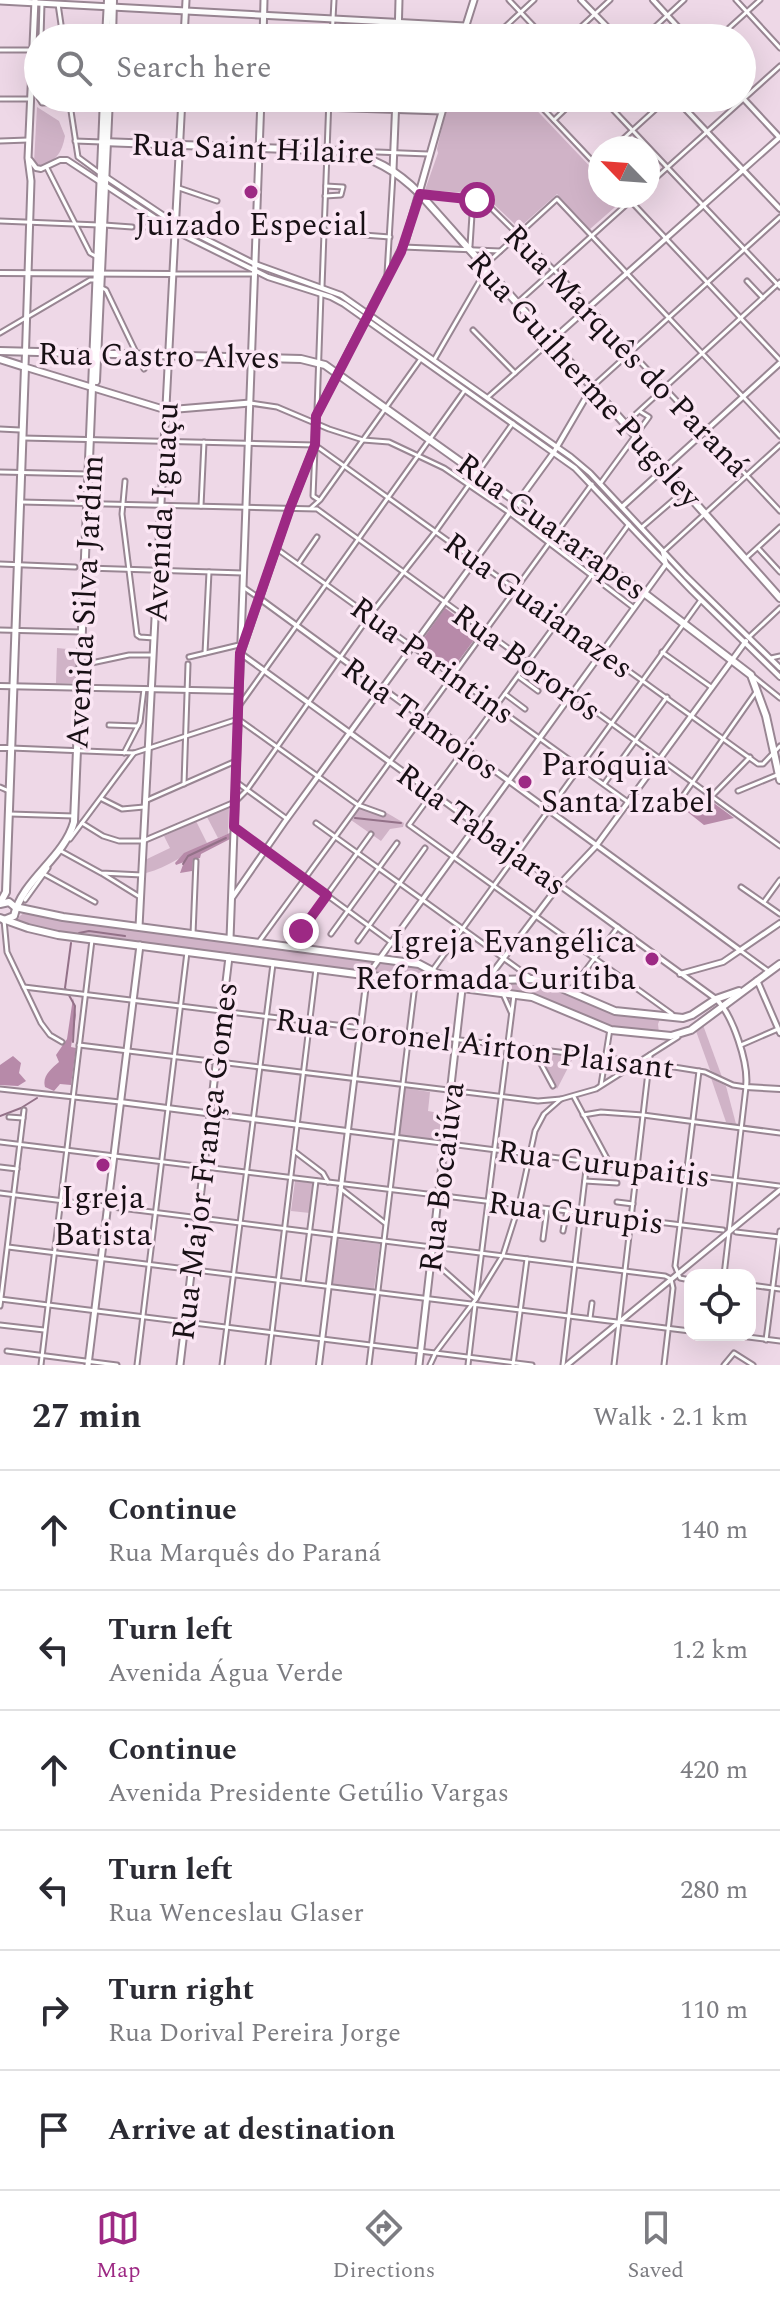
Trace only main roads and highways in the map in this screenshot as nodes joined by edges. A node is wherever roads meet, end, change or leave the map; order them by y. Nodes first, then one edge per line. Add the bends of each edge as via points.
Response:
1 (186, 0) edge
2 (264, 0) edge
3 (399, 0) edge
4 (474, 0) edge
5 (0, 1) edge
6 (39, 2) edge
7 (111, 3) edge
8 (186, 11) junction
9 (263, 15) junction
10 (399, 22) junction
11 (36, 24) edge
12 (109, 24) edge
13 (185, 24) edge
14 (263, 24) edge
15 (432, 24) edge
16 (466, 24) edge
17 (30, 112) edge
18 (106, 112) edge
19 (181, 112) edge
20 (260, 112) edge
21 (395, 112) edge
22 (442, 112) edge
23 (105, 142) junction
24 (179, 145) junction
25 (259, 148) junction
26 (340, 151) joint
27 (393, 170) junction
28 (420, 194) junction
29 (176, 216) junction
30 (168, 223) road end
31 (101, 225) junction
32 (95, 276) junction
33 (0, 351) edge
34 (26, 352) junction
35 (96, 354) junction
36 (169, 356) junction
37 (251, 358) junction
38 (0, 359) edge
39 (319, 362) joint
40 (25, 367) junction
41 (338, 374) junction
42 (93, 388) junction
43 (250, 403) junction
44 (166, 410) junction
45 (780, 598) edge
46 (243, 644) junction
47 (777, 749) edge
48 (780, 775) edge
49 (68, 836) junction
50 (63, 848) road end
51 (6, 892) junction
52 (20, 903) junction
53 (0, 904) edge
54 (2, 919) edge
55 (139, 927) junction
56 (230, 939) junction
57 (140, 945) junction
58 (229, 957) junction
59 (780, 964) edge
60 (488, 982) junction
61 (746, 988) junction
62 (462, 989) junction
63 (483, 992) junction
64 (677, 1018) junction
65 (660, 1022) junction
66 (662, 1035) junction
67 (681, 1035) junction
68 (89, 1363) edge
69 (180, 1365) edge
70 (419, 1365) edge

1 - 8 main road
2 - 9 main road
3 - 10 main road
4 - 16 main road
5 - 6 main road
6 - 7 main road
6 - 11 main road
7 - 8 main road
7 - 12 main road
8 - 9 main road
8 - 13 main road
9 - 10 main road
9 - 14 main road
10 - 15 main road
17 - 34 main road
18 - 23 main road, Avenida Silva Jardim
19 - 24 main road, Avenida Iguaçu
20 - 25 main road
21 - 27 main road
22 - 28 main road
23 - 24 main road, Rua Saint Hilaire
23 - 31 main road, Avenida Silva Jardim
24 - 25 main road, Rua Saint Hilaire
24 - 29 main road, Avenida Iguaçu
25 - 26 main road, Rua Saint Hilaire
25 - 37 main road
26 - 27 main road, Rua Guilherme Pugsley
27 - 28 main road, Rua Guilherme Pugsley
28 - 41 main road via 403,247
28 - 45 main road, Rua Guilherme Pugsley
29 - 30 main road
29 - 36 main road, Avenida Iguaçu
31 - 32 main road, Avenida Silva Jardim
31 - 32 main road, Avenida Silva Jardim
32 - 35 main road, Avenida Silva Jardim
32 - 35 main road, Avenida Silva Jardim via 101,288
33 - 34 main road, Rua Castro Alves
34 - 35 main road, Rua Castro Alves
34 - 40 main road
35 - 36 main road, Rua Castro Alves
35 - 42 main road, Avenida Silva Jardim
36 - 37 main road, Rua Castro Alves
36 - 44 main road, Avenida Iguaçu
37 - 39 main road, Rua Castro Alves
37 - 43 main road
38 - 40 main road
39 - 41 main road, Rua Guararapes
40 - 42 main road
40 - 51 main road
41 - 46 main road via 320,403 315,445
41 - 47 main road, Rua Guararapes via 684,621 751,675
42 - 44 main road
42 - 49 main road, Avenida Silva Jardim via 74,816
43 - 44 main road
43 - 46 main road
44 - 55 main road, Avenida Iguaçu
46 - 56 main road
47 - 48 main road
49 - 50 main road, Avenida Silva Jardim
49 - 52 main road
51 - 52 main road
51 - 53 main road
52 - 53 main road
52 - 54 main road via 13,917
52 - 55 main road via 43,914
54 - 57 main road via 41,932
55 - 56 main road
55 - 57 main road
56 - 58 main road
56 - 60 main road via 423,965 462,981
57 - 58 main road
57 - 68 main road
58 - 62 main road
58 - 69 main road, Rua Major França Gomes
59 - 61 main road
60 - 63 main road
60 - 65 main road via 532,979 609,1010
61 - 64 main road
61 - 67 main road
62 - 63 main road
62 - 70 main road, Rua Bocaiúva
63 - 66 main road via 543,1000 610,1029
64 - 65 main road
64 - 67 main road
65 - 66 main road
66 - 67 main road

